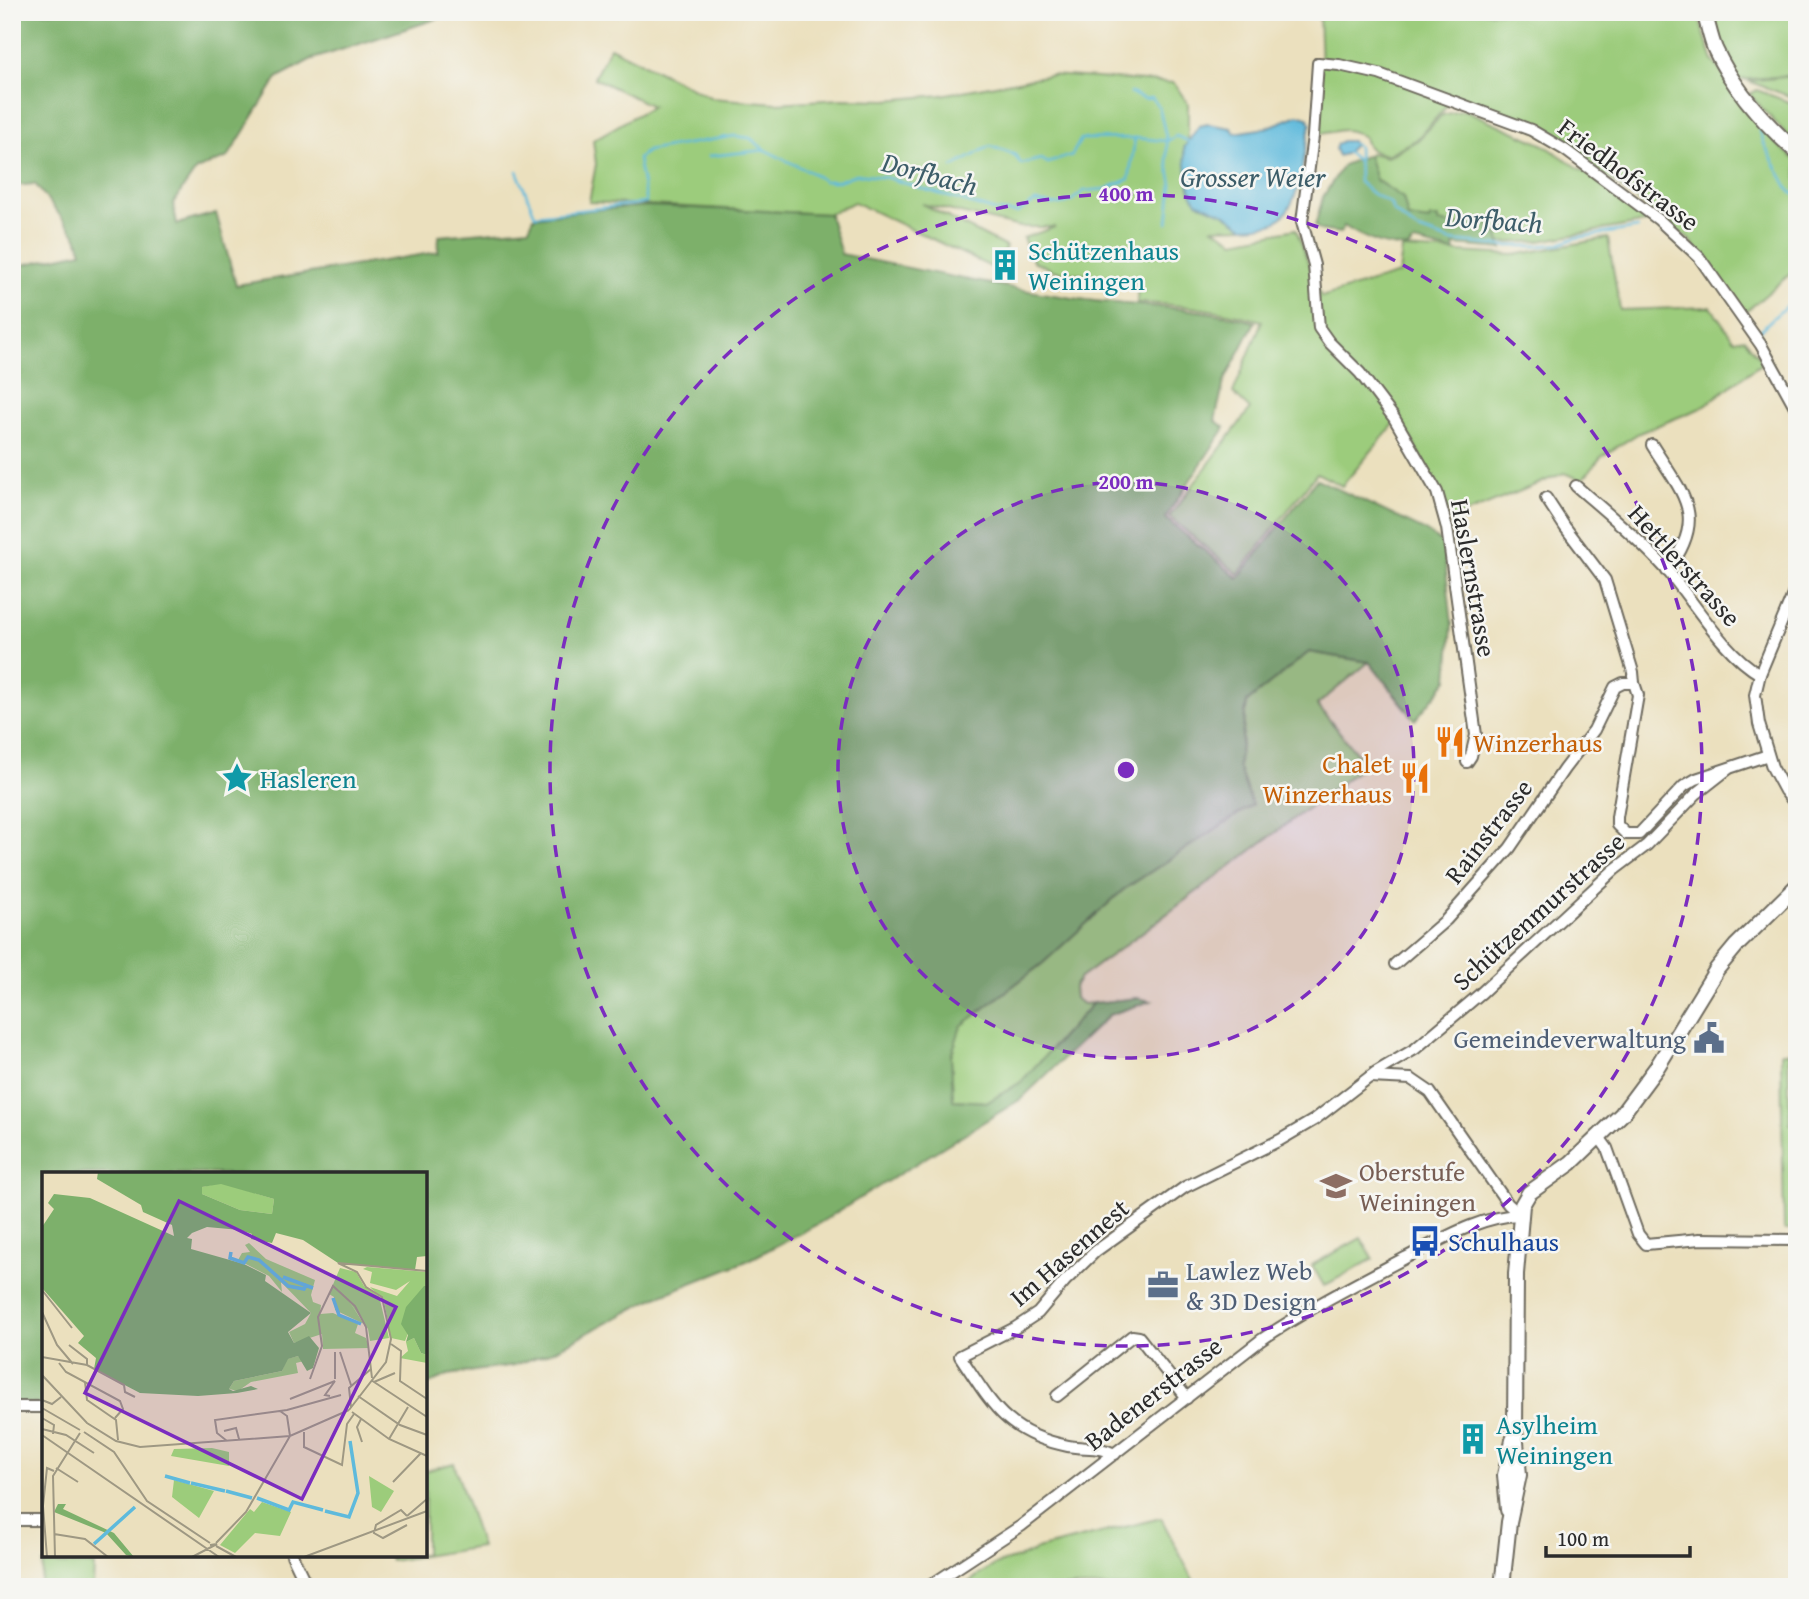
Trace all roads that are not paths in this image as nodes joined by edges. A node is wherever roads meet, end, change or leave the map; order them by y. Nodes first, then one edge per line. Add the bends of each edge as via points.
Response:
1 (1704, 12) edge
2 (1318, 63) joint
3 (1797, 152) edge
4 (1797, 410) edge
5 (1652, 445) dead end
6 (1576, 486) dead end
7 (1546, 498) dead end
8 (1667, 571) junction
9 (1797, 585) edge
10 (1760, 674) junction
11 (1634, 683) junction
12 (1768, 755) junction
13 (1467, 762) dead end
14 (1728, 769) junction
15 (1797, 806) edge
16 (1797, 886) edge
17 (1395, 964) dead end
18 (1370, 1077) junction
19 (1600, 1137) junction
20 (1520, 1215) junction
21 (1797, 1240) edge
22 (1057, 1396) dead end
23 (1187, 1398) junction
24 (12, 1407) edge
25 (42, 1407) edge
26 (1115, 1454) junction
27 (12, 1520) edge
28 (42, 1520) edge
29 (293, 1557) edge
30 (304, 1587) edge
31 (928, 1587) edge
32 (1503, 1587) edge

1 - 3 street via 1724,65 1757,111
2 - 4 street, Friedhofstrasse via 1379,74 1531,130 1565,150 1659,220 1699,257 1761,345
2 - 13 street, Haslernstrasse via 1302,222 1314,265 1318,322 1323,336 1360,373 1394,418 1441,504 1476,735
5 - 8 street via 1686,500 1690,516 1686,540
6 - 8 street, Hettlerstrasse
7 - 11 street via 1605,580
8 - 10 street, Hettlerstrasse via 1738,660
9 - 10 street
10 - 12 street via 1755,695
11 - 14 street via 1637,708 1617,817 1620,830 1639,834 1684,786
11 - 17 street, Rainstrasse via 1615,687 1594,730 1510,848 1446,919
12 - 14 street
12 - 15 street via 1776,777
14 - 18 street, Schützenmurstrasse via 1438,1031
16 - 19 street via 1717,969 1651,1077
18 - 20 street via 1411,1079 1430,1092
18 - 26 street, Im Hasennest via 1314,1120 1185,1187 1096,1251 1038,1313 960,1356 1000,1414 1018,1428 1068,1446 1107,1449
19 - 20 street via 1529,1193
19 - 21 street via 1646,1244 1700,1239
20 - 23 street, Badenerstrasse via 1487,1220 1314,1305
20 - 32 street via 1515,1431 1519,1475
22 - 23 street via 1132,1336 1139,1338
23 - 26 street, Badenerstrasse
24 - 25 street
26 - 31 street, Badenerstrasse via 1021,1526
27 - 28 street
29 - 30 street

